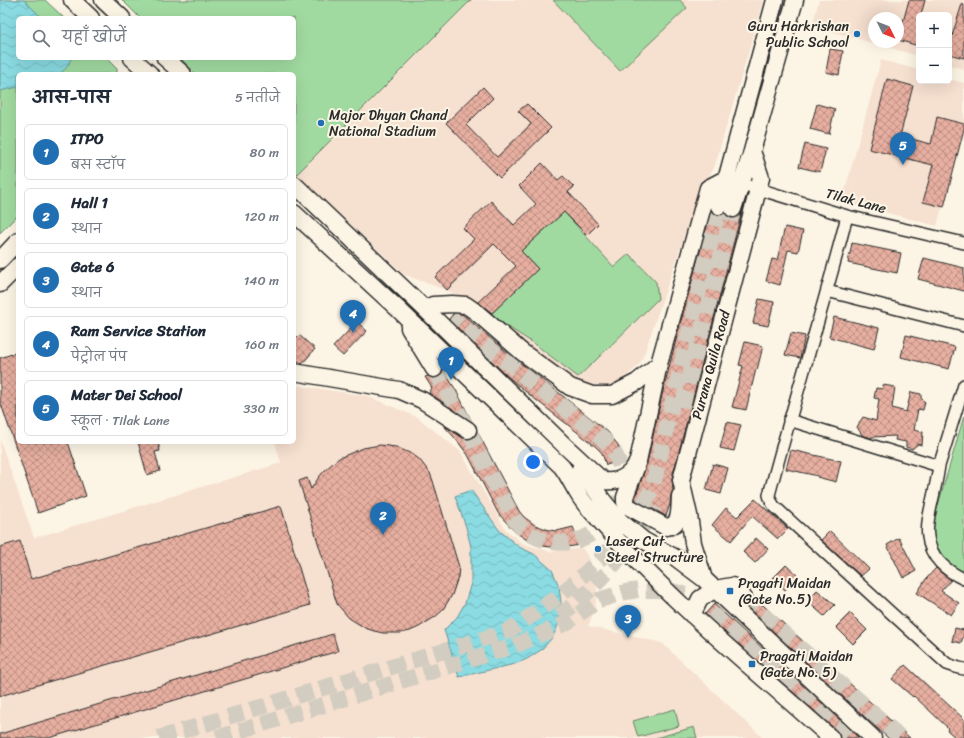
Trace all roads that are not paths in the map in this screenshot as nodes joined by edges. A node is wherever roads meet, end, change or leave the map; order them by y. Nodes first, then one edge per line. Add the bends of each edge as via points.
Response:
1 (72, 0) edge
2 (103, 0) edge
3 (775, 0) edge
4 (796, 0) edge
5 (89, 16) edge
6 (120, 16) edge
7 (133, 60) edge
8 (134, 60) edge
9 (167, 60) edge
10 (138, 72) edge
11 (148, 72) edge
12 (181, 72) edge
13 (752, 151) junction
14 (726, 178) junction
15 (742, 184) junction
16 (296, 186) edge
17 (758, 189) junction
18 (296, 215) edge
19 (847, 216) junction
20 (964, 243) edge
21 (16, 244) edge
22 (0, 260) edge
23 (16, 268) edge
24 (0, 284) edge
25 (827, 291) junction
26 (398, 309) junction
27 (425, 309) junction
28 (451, 318) tunnel mouth
29 (964, 326) edge
30 (659, 364) junction
31 (434, 369) tunnel mouth
32 (296, 372) edge
33 (964, 385) edge
34 (789, 420) junction
35 (468, 430) dead end
36 (565, 446) junction
37 (638, 461) junction
38 (939, 466) junction
39 (681, 480) junction
40 (964, 579) edge
41 (710, 584) junction
42 (744, 598) tunnel mouth
43 (692, 615) junction
44 (964, 668) edge
45 (831, 738) edge
46 (873, 738) edge

1 - 5 main road
2 - 6 main road
3 - 14 main road
4 - 13 main road
7 - 10 main road
8 - 11 main road
9 - 12 main road
13 - 15 main road
13 - 17 main road, Purana Quila Road via 761,178
14 - 15 main road via 726,208
14 - 30 main road via 708,188
15 - 17 street, Tilak Lane
16 - 27 main road
17 - 19 street, Tilak Lane
17 - 39 main road, Purana Quila Road
18 - 26 main road
19 - 20 street, Tilak Lane
19 - 25 street
21 - 22 main road
23 - 24 main road
25 - 29 street
25 - 34 street
26 - 31 main road
26 - 43 main road via 562,466 578,494 596,517
27 - 28 main road
27 - 30 main road via 433,304 466,305 522,352 570,387 592,395 612,395 637,382
27 - 36 main road
30 - 37 main road
32 - 35 main road via 399,390 422,400
33 - 38 street
34 - 38 street
34 - 44 street via 769,495 774,506 947,664
36 - 37 main road via 603,481 622,479 632,472
36 - 41 main road via 620,521 643,540 676,558
37 - 39 main road via 625,502 629,507 666,527 673,525 678,518
38 - 40 street via 928,522 928,537 933,554 950,571
39 - 41 main road, Purana Quila Road via 692,543
41 - 42 main road via 732,586
41 - 43 main road
41 - 46 main road
43 - 45 main road

